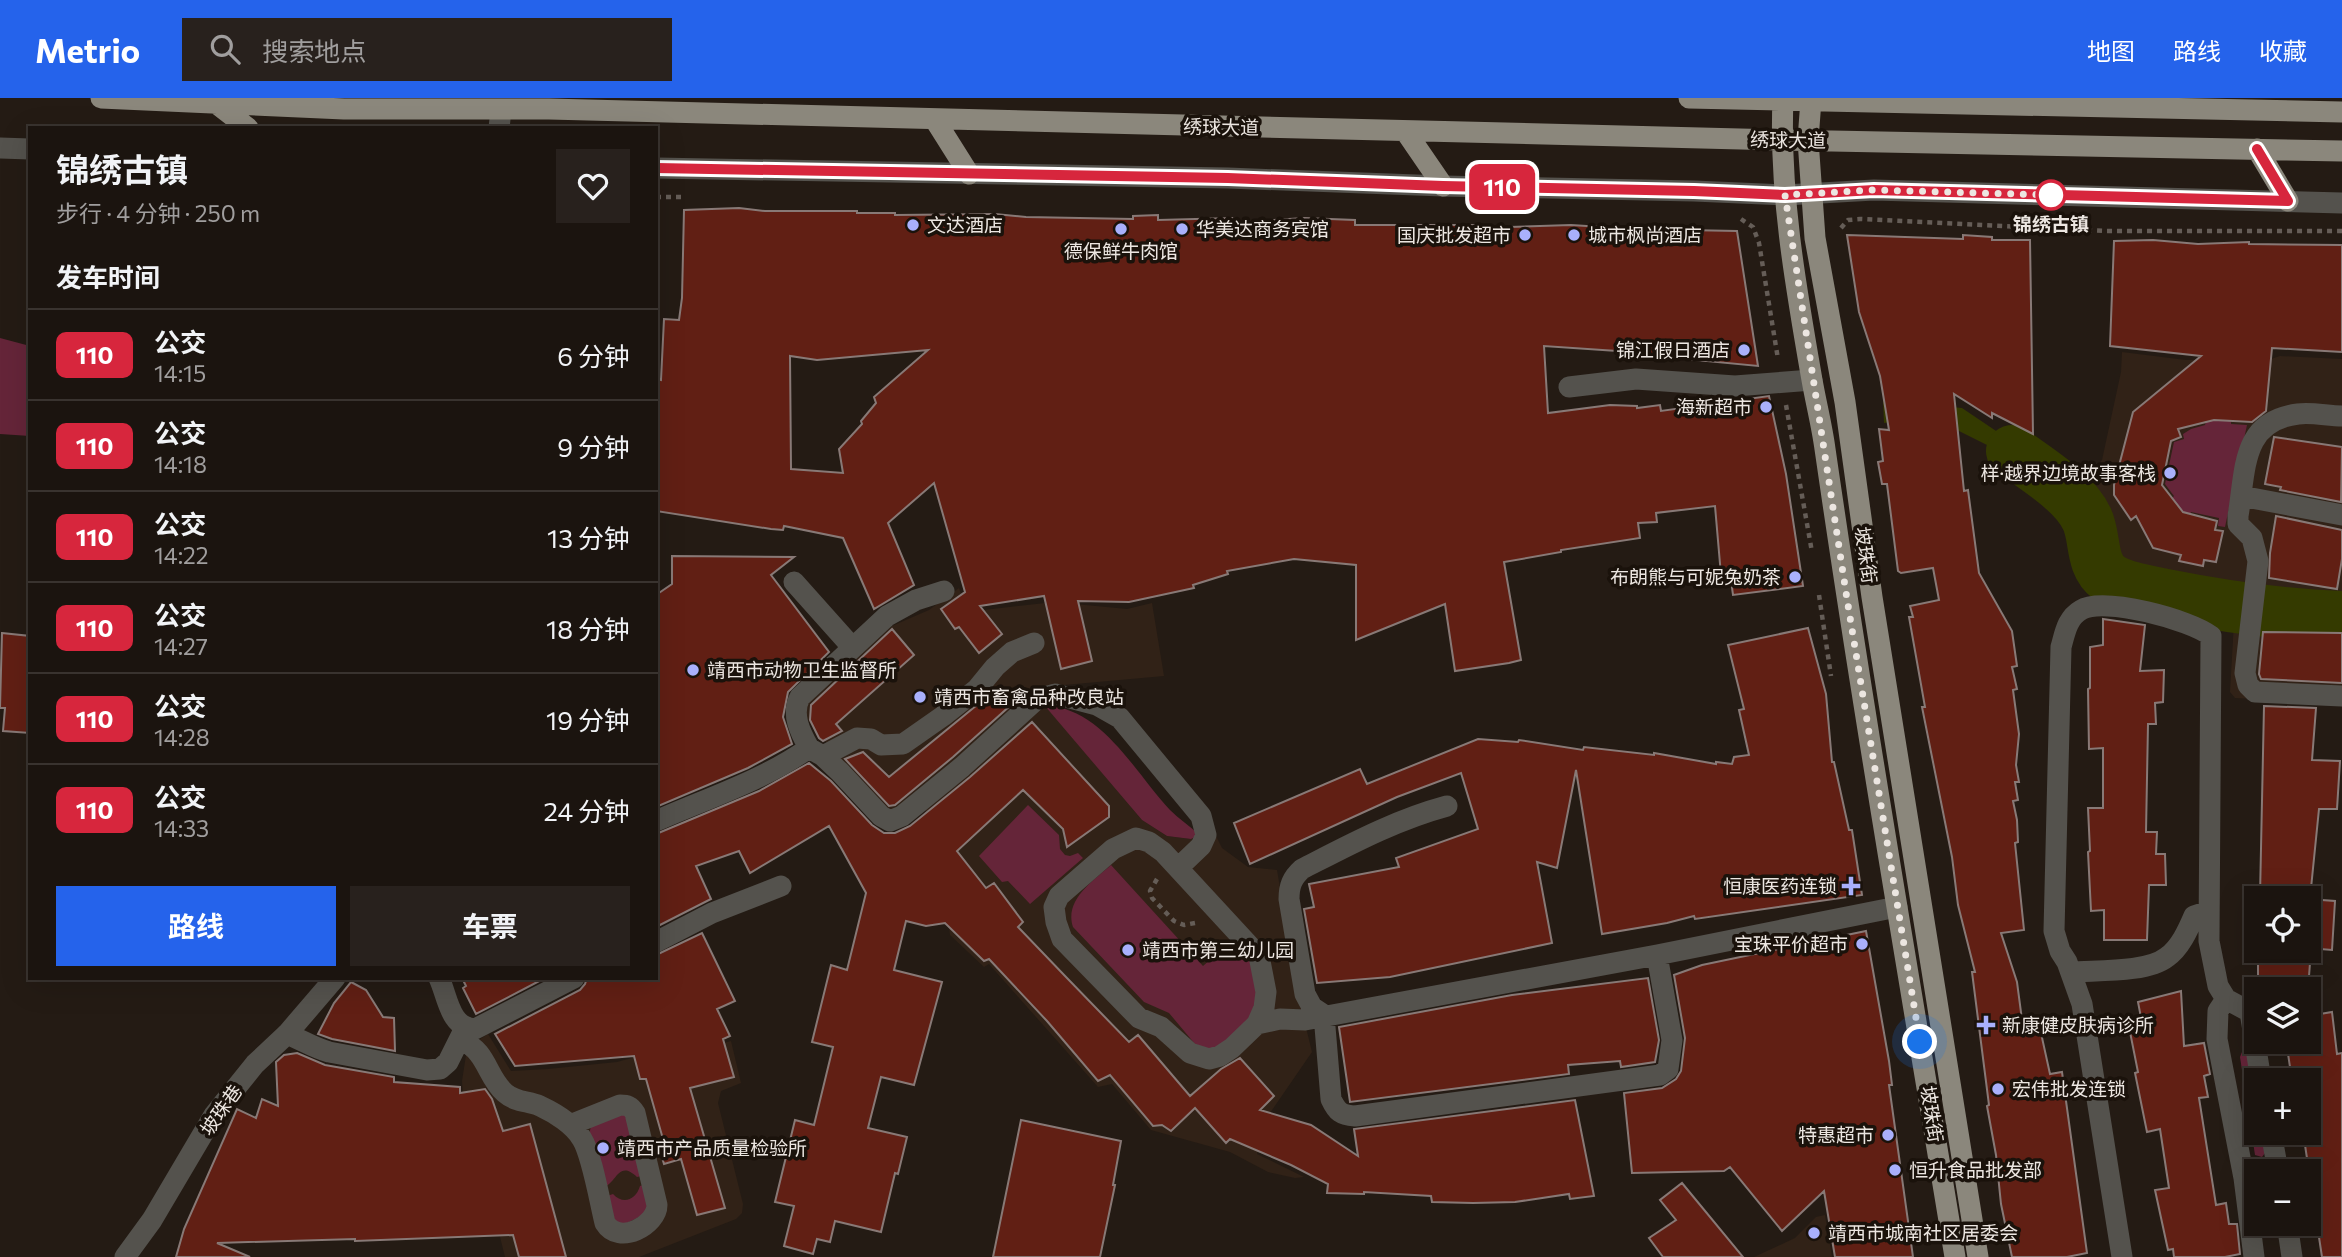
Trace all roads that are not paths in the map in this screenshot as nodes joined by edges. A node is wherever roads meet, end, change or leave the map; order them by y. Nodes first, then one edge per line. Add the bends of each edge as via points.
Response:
1 (101, 98) edge
2 (1689, 98) edge
3 (1783, 99) edge
4 (1811, 100) junction
5 (217, 104) junction
6 (2337, 107) edge
7 (500, 119) edge
8 (935, 120) junction
9 (245, 126) edge
10 (1406, 131) junction
11 (1782, 140) junction
12 (1808, 140) junction
13 (0, 148) edge
14 (28, 149) edge
15 (2257, 149) junction
16 (2342, 150) edge
17 (658, 168) edge
18 (969, 174) junction
19 (1443, 186) junction
20 (1811, 192) junction
21 (1785, 195) junction
22 (2288, 201) junction
23 (2342, 203) edge
24 (1812, 380) junction
25 (1569, 387) dead end
26 (2342, 416) edge
27 (2241, 496) junction
28 (2342, 515) edge
29 (794, 582) dead end
30 (944, 591) dead end
31 (1034, 643) dead end
32 (852, 647) junction
33 (2342, 696) edge
34 (816, 752) junction
35 (1447, 806) dead end
36 (658, 820) edge
37 (1178, 868) junction
38 (781, 886) dead end
39 (1897, 907) junction
40 (2209, 911) junction
41 (658, 941) edge
42 (1657, 955) junction
43 (2071, 972) junction
44 (333, 980) edge
45 (440, 980) edge
46 (569, 980) edge
47 (2226, 999) junction
48 (1319, 1016) junction
49 (1256, 1024) junction
50 (287, 1034) junction
51 (463, 1034) junction
52 (2259, 1068) edge
53 (570, 1125) junction
54 (2246, 1159) edge
55 (2253, 1236) edge
56 (2289, 1236) edge
57 (125, 1257) edge
58 (1955, 1257) edge
59 (1978, 1257) edge
60 (2122, 1257) edge
61 (2254, 1257) edge
62 (2292, 1257) edge

1 - 5 main road, 绣球大道
2 - 3 main road, 绣球大道
3 - 4 main road, 绣球大道
3 - 11 main road, 坡珠街
4 - 6 main road, 绣球大道
4 - 12 main road, 坡珠街
5 - 7 main road, 绣球大道
5 - 9 main road
7 - 8 main road, 绣球大道
8 - 10 main road, 绣球大道
8 - 18 main road
10 - 11 main road, 绣球大道
10 - 19 main road
11 - 12 main road, 绣球大道
11 - 21 main road, 坡珠街
12 - 15 main road, 绣球大道
12 - 20 main road, 坡珠街
13 - 14 street
15 - 16 main road, 绣球大道
15 - 22 main road
17 - 18 street
18 - 19 street
19 - 21 street
20 - 21 street
20 - 22 street
20 - 59 main road, 坡珠街
21 - 24 main road, 坡珠街
22 - 23 street
24 - 25 street via 1735,386 1636,379
24 - 39 main road, 坡珠街
26 - 27 street via 2300,414 2265,424 2251,442
27 - 28 street
27 - 33 street via 2238,524 2252,538 2258,561 2245,673 2248,685 2255,692
29 - 32 street
30 - 32 street via 887,616
31 - 34 street via 1012,652 977,689 902,744 881,745 857,738
32 - 34 street via 795,707 800,732
34 - 36 street
34 - 37 street via 890,821 962,767 1037,699 1055,694 1097,705 1120,718 1201,816 1206,835
35 - 48 street via 1390,825 1301,869 1294,877 1289,899 1302,986
37 - 49 street via 1259,956 1266,992
37 - 49 street via 1149,842 1136,838 1124,842 1059,895 1054,907 1062,939 1139,1018 1161,1027 1198,1058 1220,1056
38 - 41 street
39 - 42 street
39 - 58 main road, 坡珠街
40 - 43 street via 2194,916 2177,947 2152,965
40 - 43 street via 2211,636 2155,615 2106,605 2083,608 2066,627 2061,647 2054,931
40 - 47 street via 2209,941 2218,986
42 - 48 street
42 - 48 street via 1672,1040 1668,1069 1660,1075 1344,1115 1336,1111 1331,1098
43 - 60 street via 2082,1004
44 - 50 street, 坡珠巷
45 - 51 street
46 - 51 street
47 - 52 street via 2250,1012
47 - 54 street via 2218,1011 2217,1039
48 - 49 street
50 - 51 street via 329,1052 427,1070 440,1069 448,1062
50 - 57 street, 坡珠巷 via 255,1064 214,1115
51 - 53 street via 502,1091
53 - 53 street via 620,1105 632,1108 657,1205 652,1220 625,1234 609,1230 583,1140
55 - 61 street
56 - 62 street

